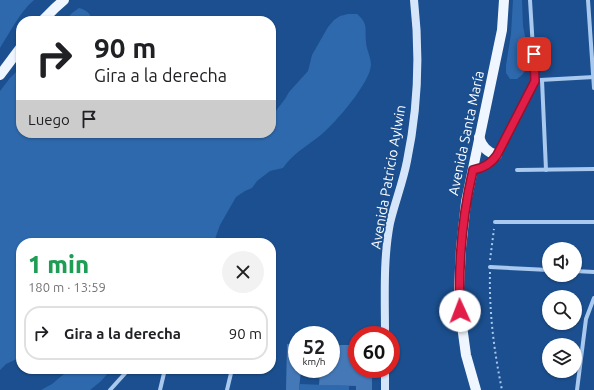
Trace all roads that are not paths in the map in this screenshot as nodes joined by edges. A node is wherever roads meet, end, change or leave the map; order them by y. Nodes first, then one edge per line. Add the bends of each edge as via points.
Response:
1 (64, 0) edge
2 (414, 0) edge
3 (504, 0) edge
4 (530, 0) edge
5 (588, 0) edge
6 (47, 16) edge
7 (16, 54) edge
8 (0, 75) edge
9 (594, 76) edge
10 (542, 80) junction
11 (535, 81) junction
12 (594, 88) edge
13 (479, 137) junction
14 (497, 155) junction
15 (594, 169) edge
16 (473, 170) junction
17 (517, 170) dead end
18 (546, 170) junction
19 (495, 222) road end
20 (594, 222) edge
21 (490, 267) road end
22 (542, 270) edge
23 (582, 271) edge
24 (594, 272) edge
25 (594, 298) edge
26 (385, 326) edge
27 (124, 374) edge
28 (164, 374) edge
29 (231, 374) edge
30 (385, 378) edge
31 (110, 390) edge
32 (160, 390) edge
33 (227, 390) edge
34 (385, 390) edge
35 (476, 390) edge
36 (576, 390) edge

1 - 6 main road
2 - 26 street, Avenida Patricio Aylwin via 417,40 416,94 407,162 390,223
3 - 13 main road, Avenida Santa María via 502,30
4 - 11 street
5 - 9 street
7 - 8 main road
9 - 10 street
9 - 12 street
10 - 11 street
10 - 18 street
11 - 14 street
13 - 14 main road via 486,150
13 - 16 main road, Avenida Santa María
14 - 16 street via 489,164
15 - 18 street
16 - 35 main road, Avenida Santa María via 466,202 459,288 464,340
17 - 18 street
19 - 20 street
21 - 22 street
23 - 24 street
25 - 36 street via 586,319
27 - 31 street
28 - 32 street
29 - 33 street
30 - 34 street

